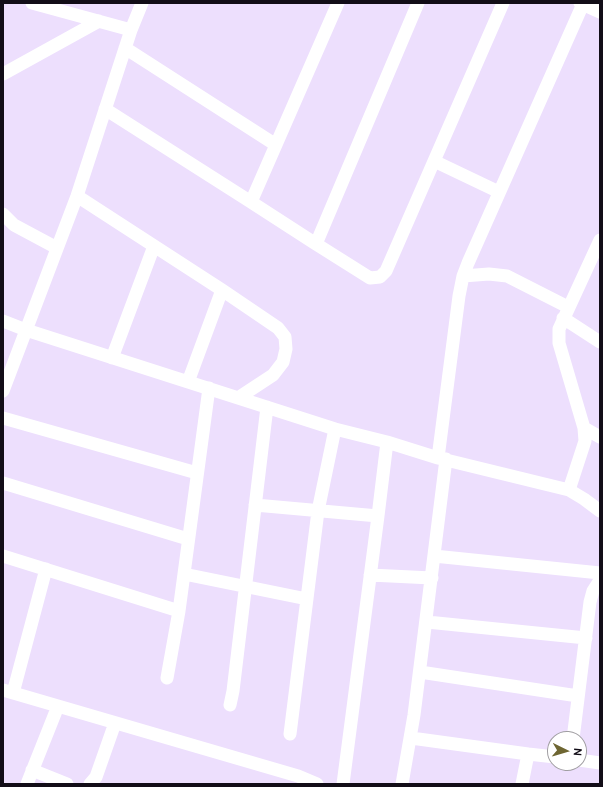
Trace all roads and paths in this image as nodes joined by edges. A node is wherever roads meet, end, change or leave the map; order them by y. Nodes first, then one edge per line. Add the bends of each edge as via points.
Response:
1 (32, 3) edge
2 (142, 3) edge
3 (338, 3) edge
4 (418, 3) edge
5 (503, 3) edge
6 (582, 4) edge
7 (64, 8) edge
8 (600, 12) edge
9 (98, 21) junction
10 (131, 30) junction
11 (125, 48) junction
12 (3, 74) edge
13 (105, 109) junction
14 (276, 145) junction
15 (434, 162) junction
16 (499, 192) junction
17 (77, 196) junction
18 (251, 202) junction
19 (3, 214) edge
20 (600, 240) edge
21 (316, 244) junction
22 (154, 246) junction
23 (57, 248) junction
24 (463, 276) junction
25 (222, 290) junction
26 (565, 313) junction
27 (3, 321) edge
28 (26, 330) junction
29 (600, 342) edge
30 (112, 358) junction
31 (188, 382) junction
32 (209, 388) junction
33 (3, 391) edge
34 (238, 398) junction
35 (267, 407) junction
36 (3, 418) edge
37 (335, 428) junction
38 (584, 428) junction
39 (600, 437) edge
40 (387, 442) junction
41 (442, 458) junction
42 (197, 473) junction
43 (3, 483) edge
44 (569, 490) junction
45 (255, 505) junction
46 (318, 510) junction
47 (600, 511) edge
48 (378, 516) junction
49 (188, 539) junction
50 (3, 556) edge
51 (434, 556) junction
52 (46, 569) junction
53 (600, 573) edge
54 (184, 574) junction
55 (370, 575) junction
56 (432, 578) junction
57 (600, 580) edge
58 (246, 586) junction
59 (307, 600) junction
60 (179, 610) junction
61 (427, 622) junction
62 (586, 638) junction
63 (420, 672) junction
64 (167, 678) dead end
65 (8, 692) edge
66 (578, 696) junction
67 (230, 705) dead end
68 (58, 706) junction
69 (115, 723) junction
70 (574, 731) edge
71 (290, 734) dead end
72 (411, 738) junction
73 (528, 754) junction
74 (547, 756) edge
75 (587, 761) edge
76 (600, 763) edge
77 (32, 770) junction
78 (27, 784) edge
79 (67, 784) edge
80 (90, 784) edge
81 (317, 784) edge
82 (343, 784) edge
83 (402, 784) edge
84 (522, 784) edge

1 - 7 street
2 - 10 street
3 - 14 street
4 - 21 street
5 - 15 street
6 - 8 street
6 - 16 street
7 - 9 street
9 - 10 street
9 - 12 street
10 - 11 street
11 - 13 street
11 - 14 street
13 - 17 street
13 - 18 street
14 - 18 street
15 - 16 street
15 - 21 street via 386,271 380,277 370,278
16 - 24 street
17 - 22 street
17 - 23 street
18 - 21 street
19 - 23 street via 14,224
20 - 26 street
22 - 25 street
22 - 30 street
23 - 28 street
24 - 26 street via 507,276
24 - 41 street
25 - 31 street
25 - 34 street via 278,328 285,337 286,350 283,362 273,375
26 - 29 street
26 - 38 street via 559,329 559,343
27 - 28 street
28 - 30 street
28 - 33 street
30 - 31 street
31 - 32 street
32 - 34 street
32 - 42 street
34 - 35 street
35 - 37 street
35 - 45 street
36 - 42 street
37 - 40 street
37 - 46 street
38 - 39 street
38 - 44 street via 584,441
40 - 41 street
40 - 48 street
41 - 44 street
41 - 51 street
42 - 49 street
43 - 49 street
44 - 47 street
45 - 46 street
45 - 58 street
46 - 48 street
46 - 59 street
48 - 55 street
49 - 54 street
50 - 52 street
51 - 53 street
51 - 56 street
52 - 60 street
52 - 65 street
54 - 58 street
54 - 60 street
55 - 56 street
55 - 82 street
56 - 61 street
57 - 62 street via 590,602
58 - 59 street
58 - 67 street
59 - 71 street
60 - 64 street
61 - 62 street
61 - 63 street
62 - 66 street
63 - 66 street
63 - 72 street
65 - 68 street
66 - 70 street
68 - 69 street
68 - 77 street
69 - 80 street via 96,777
69 - 81 street via 298,776
72 - 73 street
72 - 83 street
73 - 74 street
73 - 84 street
75 - 76 street
77 - 78 street
77 - 79 street

